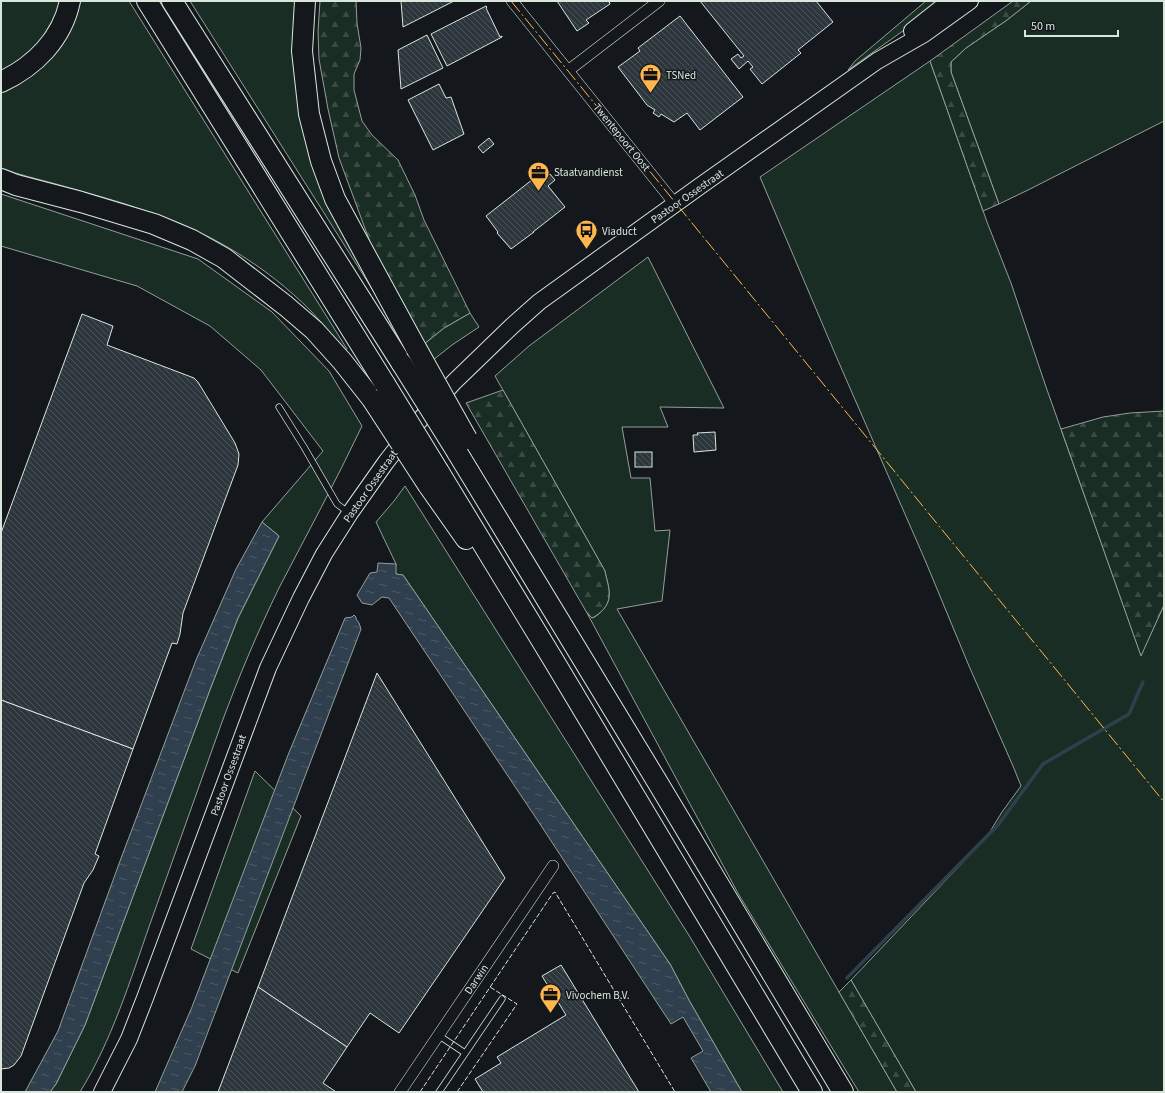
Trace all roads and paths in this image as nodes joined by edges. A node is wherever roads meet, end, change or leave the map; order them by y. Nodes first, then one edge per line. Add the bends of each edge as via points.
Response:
1 (70, 1) edge
2 (147, 1) edge
3 (172, 1) edge
4 (305, 1) edge
5 (512, 1) edge
6 (659, 1) edge
7 (950, 1) edge
8 (970, 1) edge
9 (877, 62) junction
10 (569, 70) junction
11 (1, 82) edge
12 (1, 179) edge
13 (675, 204) junction
14 (279, 407) dead end
15 (462, 445) junction
16 (434, 478) junction
17 (350, 513) junction
18 (553, 866) dead end
19 (502, 999) dead end
20 (438, 1035) junction
21 (466, 1053) junction
22 (102, 1092) edge
23 (400, 1092) edge
24 (439, 1092) edge
25 (812, 1092) edge
26 (843, 1092) edge

1 - 11 highway via 63,24 49,46 17,75
2 - 16 highway, bridge via 386,384
3 - 15 highway, bridge via 402,364
4 - 15 highway, bridge via 302,51 309,114 321,161 335,200 416,348
5 - 10 street, Twentepoort Oost
6 - 10 street
7 - 9 main road, Pastoor Ossestraat
8 - 9 main road, Pastoor Ossestraat via 924,34
9 - 13 main road, Pastoor Ossestraat
10 - 13 street, Twentepoort Oost
12 - 16 highway, bridge via 154,224 192,240 224,258 314,330 342,361
13 - 17 main road, Pastoor Ossestraat via 539,302 512,326 448,388 411,430
14 - 17 lane via 337,504
15 - 26 highway via 473,478
16 - 25 highway via 527,616
17 - 22 main road, Pastoor Ossestraat via 324,554 268,668 129,1039
18 - 20 street, Darwin
19 - 21 lane
20 - 21 lane
20 - 23 street, Darwin
21 - 24 lane

